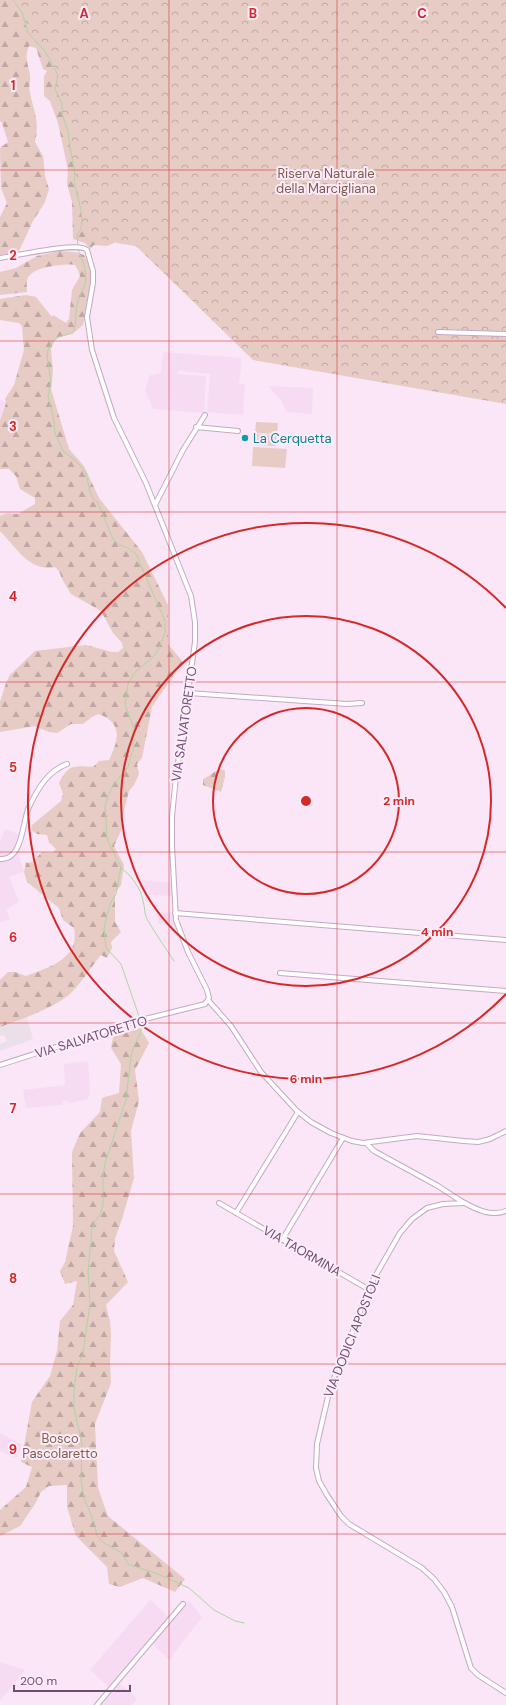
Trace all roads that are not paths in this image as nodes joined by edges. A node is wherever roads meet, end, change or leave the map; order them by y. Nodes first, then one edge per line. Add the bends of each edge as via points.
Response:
1 (0, 258) edge
2 (438, 332) dead end
3 (506, 334) edge
4 (205, 415) dead end
5 (196, 427) junction
6 (238, 431) dead end
7 (155, 505) junction
8 (189, 693) junction
9 (362, 704) dead end
10 (68, 764) dead end
11 (0, 859) edge
12 (175, 913) junction
13 (506, 940) edge
14 (280, 973) dead end
15 (506, 991) edge
16 (208, 1000) junction
17 (0, 1065) edge
18 (298, 1112) junction
19 (506, 1131) edge
20 (343, 1138) junction
21 (366, 1143) junction
22 (461, 1201) junction
23 (219, 1203) dead end
24 (506, 1211) edge
25 (236, 1213) junction
26 (282, 1240) junction
27 (368, 1289) junction
28 (183, 1604) dead end
29 (506, 1693) edge
30 (97, 1705) edge

1 - 7 street, VIA SALVATORETTO via 74,246 82,247 88,252 93,271 87,317 92,350 114,418
2 - 3 street
4 - 5 street
5 - 6 street
5 - 7 street
7 - 8 street, VIA SALVATORETTO via 193,605 195,642
8 - 9 street
8 - 12 street, VIA SALVATORETTO via 172,816
10 - 11 street via 55,770 46,779 29,807 17,850 10,858
12 - 13 street
12 - 16 street, VIA SALVATORETTO via 181,935 207,990
14 - 15 street
16 - 17 street, VIA SALVATORETTO via 205,1004 137,1021
16 - 18 street via 262,1072
18 - 20 street via 316,1126
18 - 25 street
19 - 21 street via 478,1142 417,1136
20 - 21 street
20 - 26 street
21 - 22 street via 374,1151
22 - 24 street via 488,1213
22 - 27 street, VIA DODICI APOSTOLI via 462,1204 431,1207 412,1219 395,1240
23 - 25 street, VIA TAORMINA
25 - 26 street, VIA TAORMINA
26 - 27 street, VIA TAORMINA
27 - 29 street, VIA DODICI APOSTOLI via 328,1394 316,1454 317,1474 327,1495 349,1524 422,1568 434,1579 452,1607 471,1668
28 - 30 street

